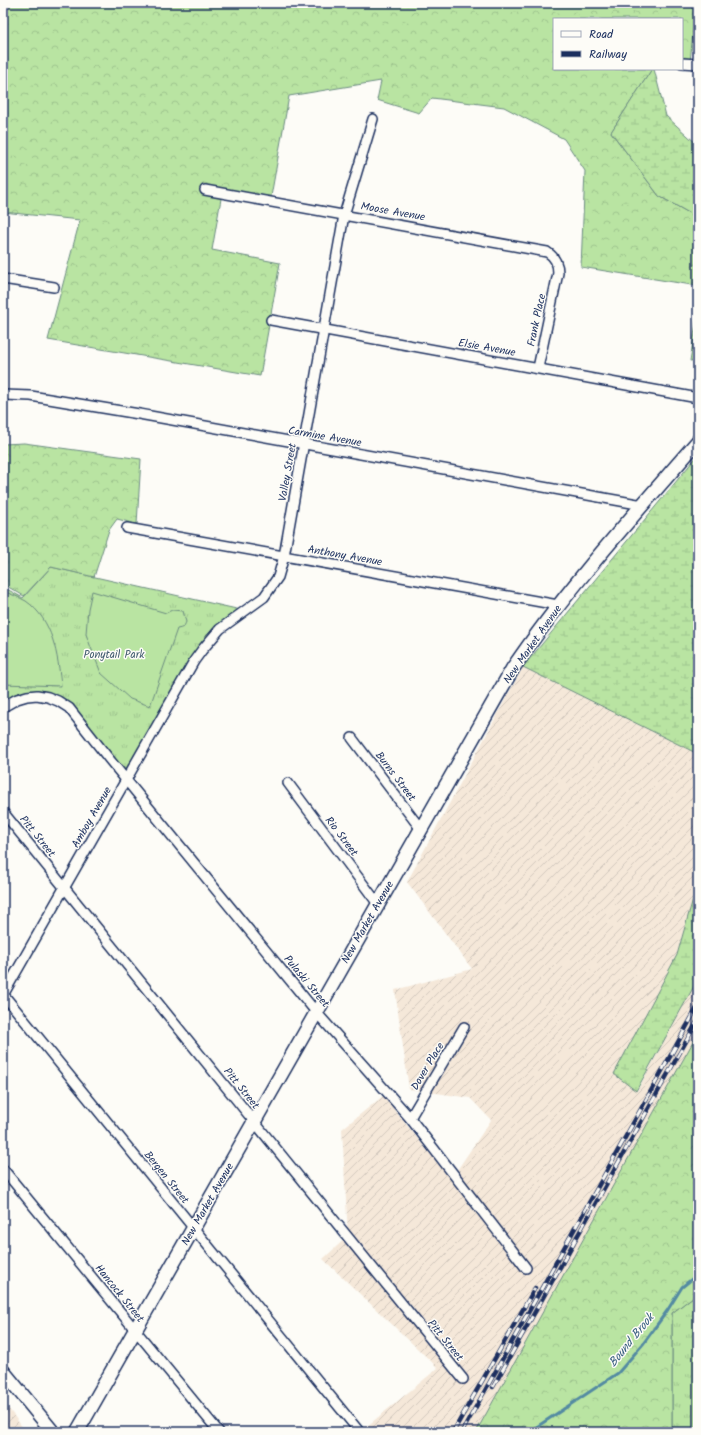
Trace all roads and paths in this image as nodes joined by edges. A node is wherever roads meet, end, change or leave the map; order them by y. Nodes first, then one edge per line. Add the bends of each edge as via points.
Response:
1 (683, 63) edge
2 (698, 64) edge
3 (373, 118) dead end
4 (205, 190) dead end
5 (344, 215) junction
6 (557, 277) joint
7 (3, 279) edge
8 (54, 287) dead end
9 (272, 320) dead end
10 (324, 330) junction
11 (538, 368) junction
12 (3, 395) edge
13 (698, 398) edge
14 (698, 441) edge
15 (304, 444) junction
16 (642, 505) junction
17 (127, 528) dead end
18 (284, 556) junction
19 (558, 605) junction
20 (176, 693) joint
21 (3, 707) edge
22 (352, 738) dead end
23 (126, 780) junction
24 (288, 782) dead end
25 (3, 812) edge
26 (420, 828) junction
27 (64, 888) junction
28 (378, 904) junction
29 (3, 995) edge
30 (316, 1012) junction
31 (464, 1027) dead end
32 (410, 1118) junction
33 (254, 1122) junction
34 (3, 1169) edge
35 (193, 1228) junction
36 (526, 1268) dead end
37 (135, 1330) junction
38 (3, 1371) edge
39 (463, 1379) dead end
40 (358, 1430) dead end
41 (53, 1432) edge
42 (77, 1432) edge
43 (219, 1432) edge

1 - 2 street
3 - 5 street, Valley Street
4 - 5 street, Moose Avenue
5 - 6 street, Moose Avenue via 541,250 556,260
5 - 10 street, Valley Street
6 - 11 street, Frank Place
7 - 8 street
9 - 10 street, Elsie Avenue
10 - 11 street, Elsie Avenue
10 - 15 street, Valley Street
11 - 13 street, Elsie Avenue
12 - 15 street, Carmine Avenue via 31,396
14 - 16 main road, New Market Avenue
15 - 16 street, Carmine Avenue
15 - 18 street, Valley Street
16 - 19 main road, New Market Avenue
17 - 18 street, Anthony Avenue
18 - 19 street, Anthony Avenue
18 - 20 street, Valley Street via 278,578 270,590 220,629 194,661
19 - 26 main road, New Market Avenue via 513,668
20 - 23 street, Amboy Avenue
21 - 23 street, Pulaski Street via 27,696 37,695 58,701 69,708
22 - 26 street, Burns Street
23 - 27 street, Amboy Avenue
23 - 30 street, Pulaski Street
24 - 28 street, Rio Street
25 - 27 street, Pitt Street
26 - 28 main road, New Market Avenue
27 - 29 street, Amboy Avenue
27 - 33 street, Pitt Street
28 - 30 main road, New Market Avenue
29 - 35 street, Bergen Street
30 - 32 street, Pulaski Street
30 - 33 main road, New Market Avenue
31 - 32 street, Dover Place
32 - 36 street, Pulaski Street
33 - 35 main road, New Market Avenue
33 - 39 street, Pitt Street
34 - 37 street, Hancock Street
35 - 37 main road, New Market Avenue
35 - 40 street, Bergen Street
37 - 42 main road, New Market Avenue
37 - 43 street, Hancock Street
38 - 41 main road

